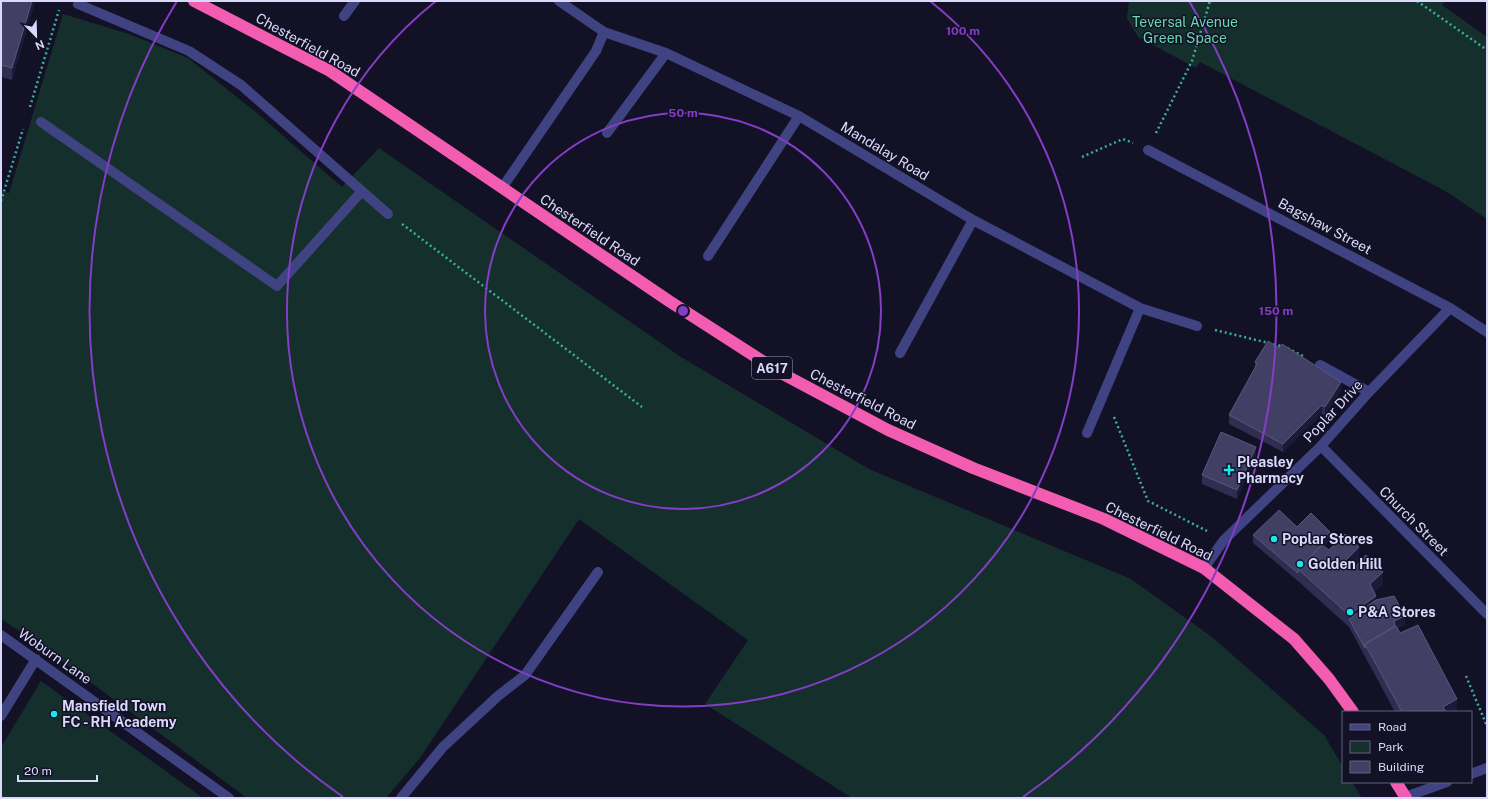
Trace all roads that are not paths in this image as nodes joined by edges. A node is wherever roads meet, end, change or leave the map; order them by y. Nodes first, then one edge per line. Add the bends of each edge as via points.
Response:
1 (79, 1) edge
2 (194, 1) edge
3 (355, 1) edge
4 (559, 1) edge
5 (344, 16) dead end
6 (604, 32) junction
7 (666, 53) junction
8 (799, 116) junction
9 (41, 122) dead end
10 (607, 133) dead end
11 (1148, 150) road end
12 (502, 188) junction
13 (362, 191) junction
14 (388, 214) road end
15 (973, 220) junction
16 (708, 256) dead end
17 (1140, 308) junction
18 (1450, 308) junction
19 (1196, 326) road end
20 (1487, 332) edge
21 (900, 352) dead end
22 (1320, 365) road end
23 (1369, 392) junction
24 (1087, 433) dead end
25 (1321, 446) junction
26 (1204, 568) junction
27 (598, 572) dead end
28 (1487, 614) edge
29 (1, 635) edge
30 (36, 659) junction
31 (1351, 711) edge
32 (1, 716) edge
33 (1487, 768) edge
34 (1472, 774) edge
35 (1397, 783) edge
36 (1444, 783) edge
37 (229, 798) edge
38 (402, 798) edge
39 (1405, 798) edge

1 - 13 street via 78,4 189,51 235,81
2 - 12 highway, Chesterfield Road / A617 via 330,71
3 - 5 street
4 - 6 street, Mandalay Road
6 - 7 street, Mandalay Road
6 - 12 street via 596,51
7 - 8 street, Mandalay Road
7 - 10 street
8 - 15 street, Mandalay Road
8 - 16 street
9 - 13 street via 277,286
11 - 18 street, Bagshaw Street
12 - 26 highway, Chesterfield Road / A617 via 669,302 781,373 888,430 973,468 1104,519
13 - 14 street
15 - 17 street, Mandalay Road
15 - 21 street
17 - 19 street, Mandalay Road
17 - 24 street
18 - 20 street, Bagshaw Street
18 - 23 street, Poplar Drive
22 - 23 street
23 - 25 street, Poplar Drive
25 - 26 street, Poplar Drive via 1224,540
25 - 28 street, Church Street
26 - 31 highway, Chesterfield Road / A617 via 1294,639 1329,679
27 - 38 street via 525,675 498,696 443,747
29 - 30 street, Woburn Lane
30 - 32 street
30 - 37 street, Woburn Lane
33 - 34 street
35 - 39 highway
36 - 39 street

